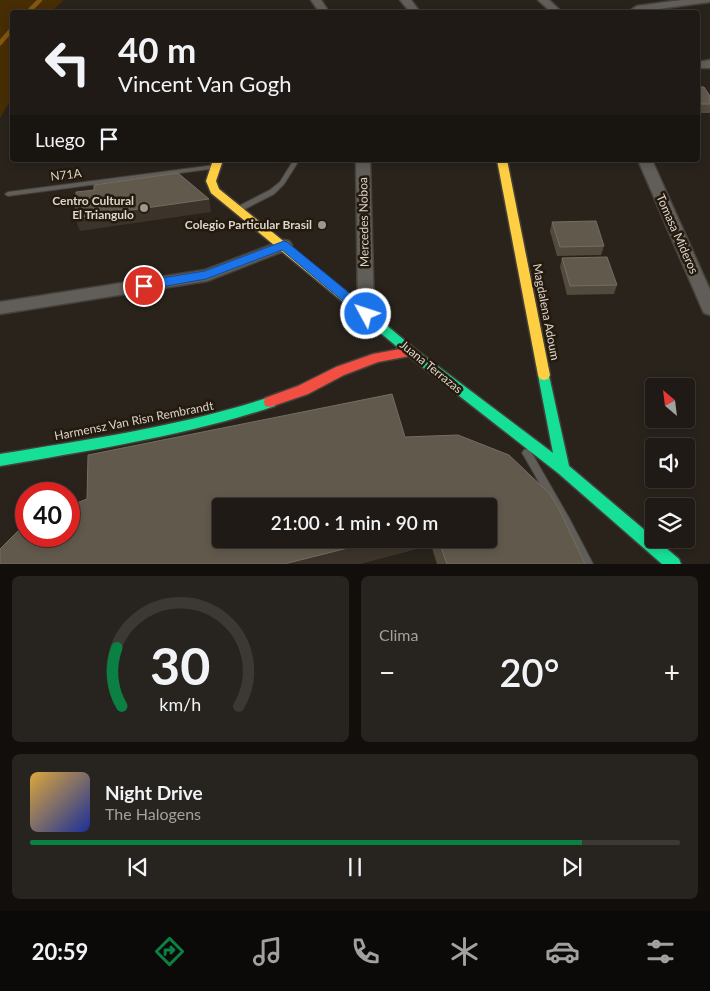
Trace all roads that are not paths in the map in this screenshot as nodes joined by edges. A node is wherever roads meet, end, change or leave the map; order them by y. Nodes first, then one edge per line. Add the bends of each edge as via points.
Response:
1 (405, 0) edge
2 (543, 0) edge
3 (627, 0) edge
4 (707, 0) edge
5 (413, 10) edge
6 (555, 10) edge
7 (638, 10) edge
8 (645, 10) edge
9 (295, 162) dead end
10 (363, 162) edge
11 (502, 162) edge
12 (646, 162) edge
13 (217, 164) edge
14 (8, 194) dead end
15 (239, 209) junction
16 (284, 245) junction
17 (0, 308) edge
18 (710, 309) edge
19 (366, 314) junction
20 (411, 352) junction
21 (518, 436) junction
22 (0, 460) edge
23 (563, 469) junction
24 (588, 564) edge
25 (674, 564) edge

1 - 5 street
2 - 6 street
3 - 7 street
4 - 8 street
9 - 15 lane via 272,192
10 - 19 street, Mercedes Noboa
11 - 23 street, Magdalena Adoum
12 - 18 street, Tomasa Mideros
13 - 14 lane, N71A
13 - 15 street, Juana Terrazas via 211,186
15 - 16 street, Juana Terrazas
16 - 17 street via 206,275
16 - 19 street, Juana Terrazas
19 - 20 street, Juana Terrazas
20 - 21 street, Juana Terrazas
20 - 22 street, Harmensz Van Risn Rembrandt via 377,357 340,370 303,390 221,418
21 - 23 street, Juana Terrazas
21 - 24 lane
23 - 25 street, Juana Terrazas

